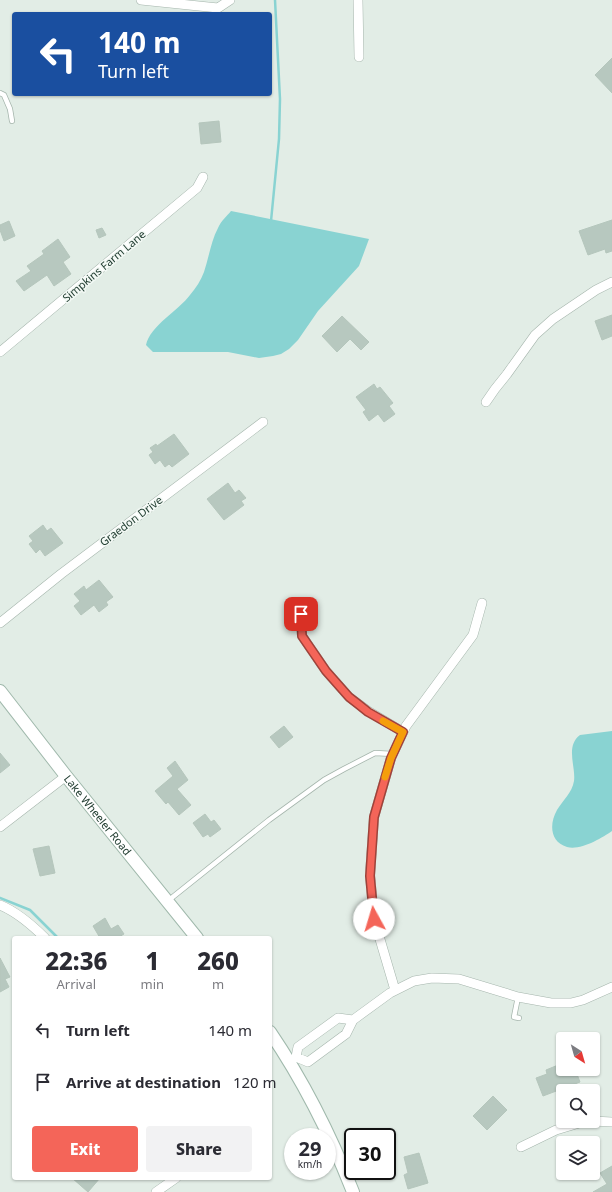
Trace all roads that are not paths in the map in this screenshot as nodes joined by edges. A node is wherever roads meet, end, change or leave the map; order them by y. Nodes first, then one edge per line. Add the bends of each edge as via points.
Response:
1 (141, 0) edge
2 (230, 0) edge
3 (358, 0) edge
4 (358, 57) dead end
5 (0, 93) edge
6 (12, 121) dead end
7 (203, 177) dead end
8 (612, 282) edge
9 (0, 352) edge
10 (486, 402) dead end
11 (264, 422) dead end
12 (482, 603) dead end
13 (301, 614) dead end
14 (0, 623) edge
15 (0, 691) edge
16 (403, 732) junction
17 (393, 754) junction
18 (66, 776) junction
19 (0, 827) edge
20 (167, 901) junction
21 (0, 905) edge
22 (42, 936) edge
23 (195, 936) edge
24 (612, 987) edge
25 (395, 990) junction
26 (518, 997) junction
27 (519, 1018) dead end
28 (353, 1020) junction
29 (272, 1034) edge
30 (292, 1059) junction
31 (600, 1121) edge
32 (612, 1122) edge
33 (563, 1128) edge
34 (521, 1146) dead end
35 (173, 1180) edge
36 (156, 1192) edge
37 (353, 1192) edge

1 - 2 street via 218,8
3 - 4 street
5 - 6 lane via 4,95
7 - 9 street, Simpkins Farm Lane via 197,188
8 - 10 street via 553,319 535,335
11 - 14 street, Graedon Drive via 61,574
12 - 16 street via 473,635
13 - 16 street via 302,636 326,671 355,702
15 - 18 street, Lake Wheeler Road
16 - 17 street
17 - 20 lane via 375,753 324,780
17 - 25 street via 374,817 370,876 374,919
18 - 19 street
18 - 20 street, Lake Wheeler Road
20 - 23 street, Lake Wheeler Road
21 - 22 street via 34,926
24 - 26 street via 571,1003
25 - 26 street via 414,981 432,978 459,979
25 - 28 street
26 - 27 lane via 514,1017
28 - 30 street via 338,1018 298,1047
28 - 30 street via 346,1034 308,1062
29 - 30 street
30 - 37 street
31 - 32 street
33 - 34 street
35 - 36 street

